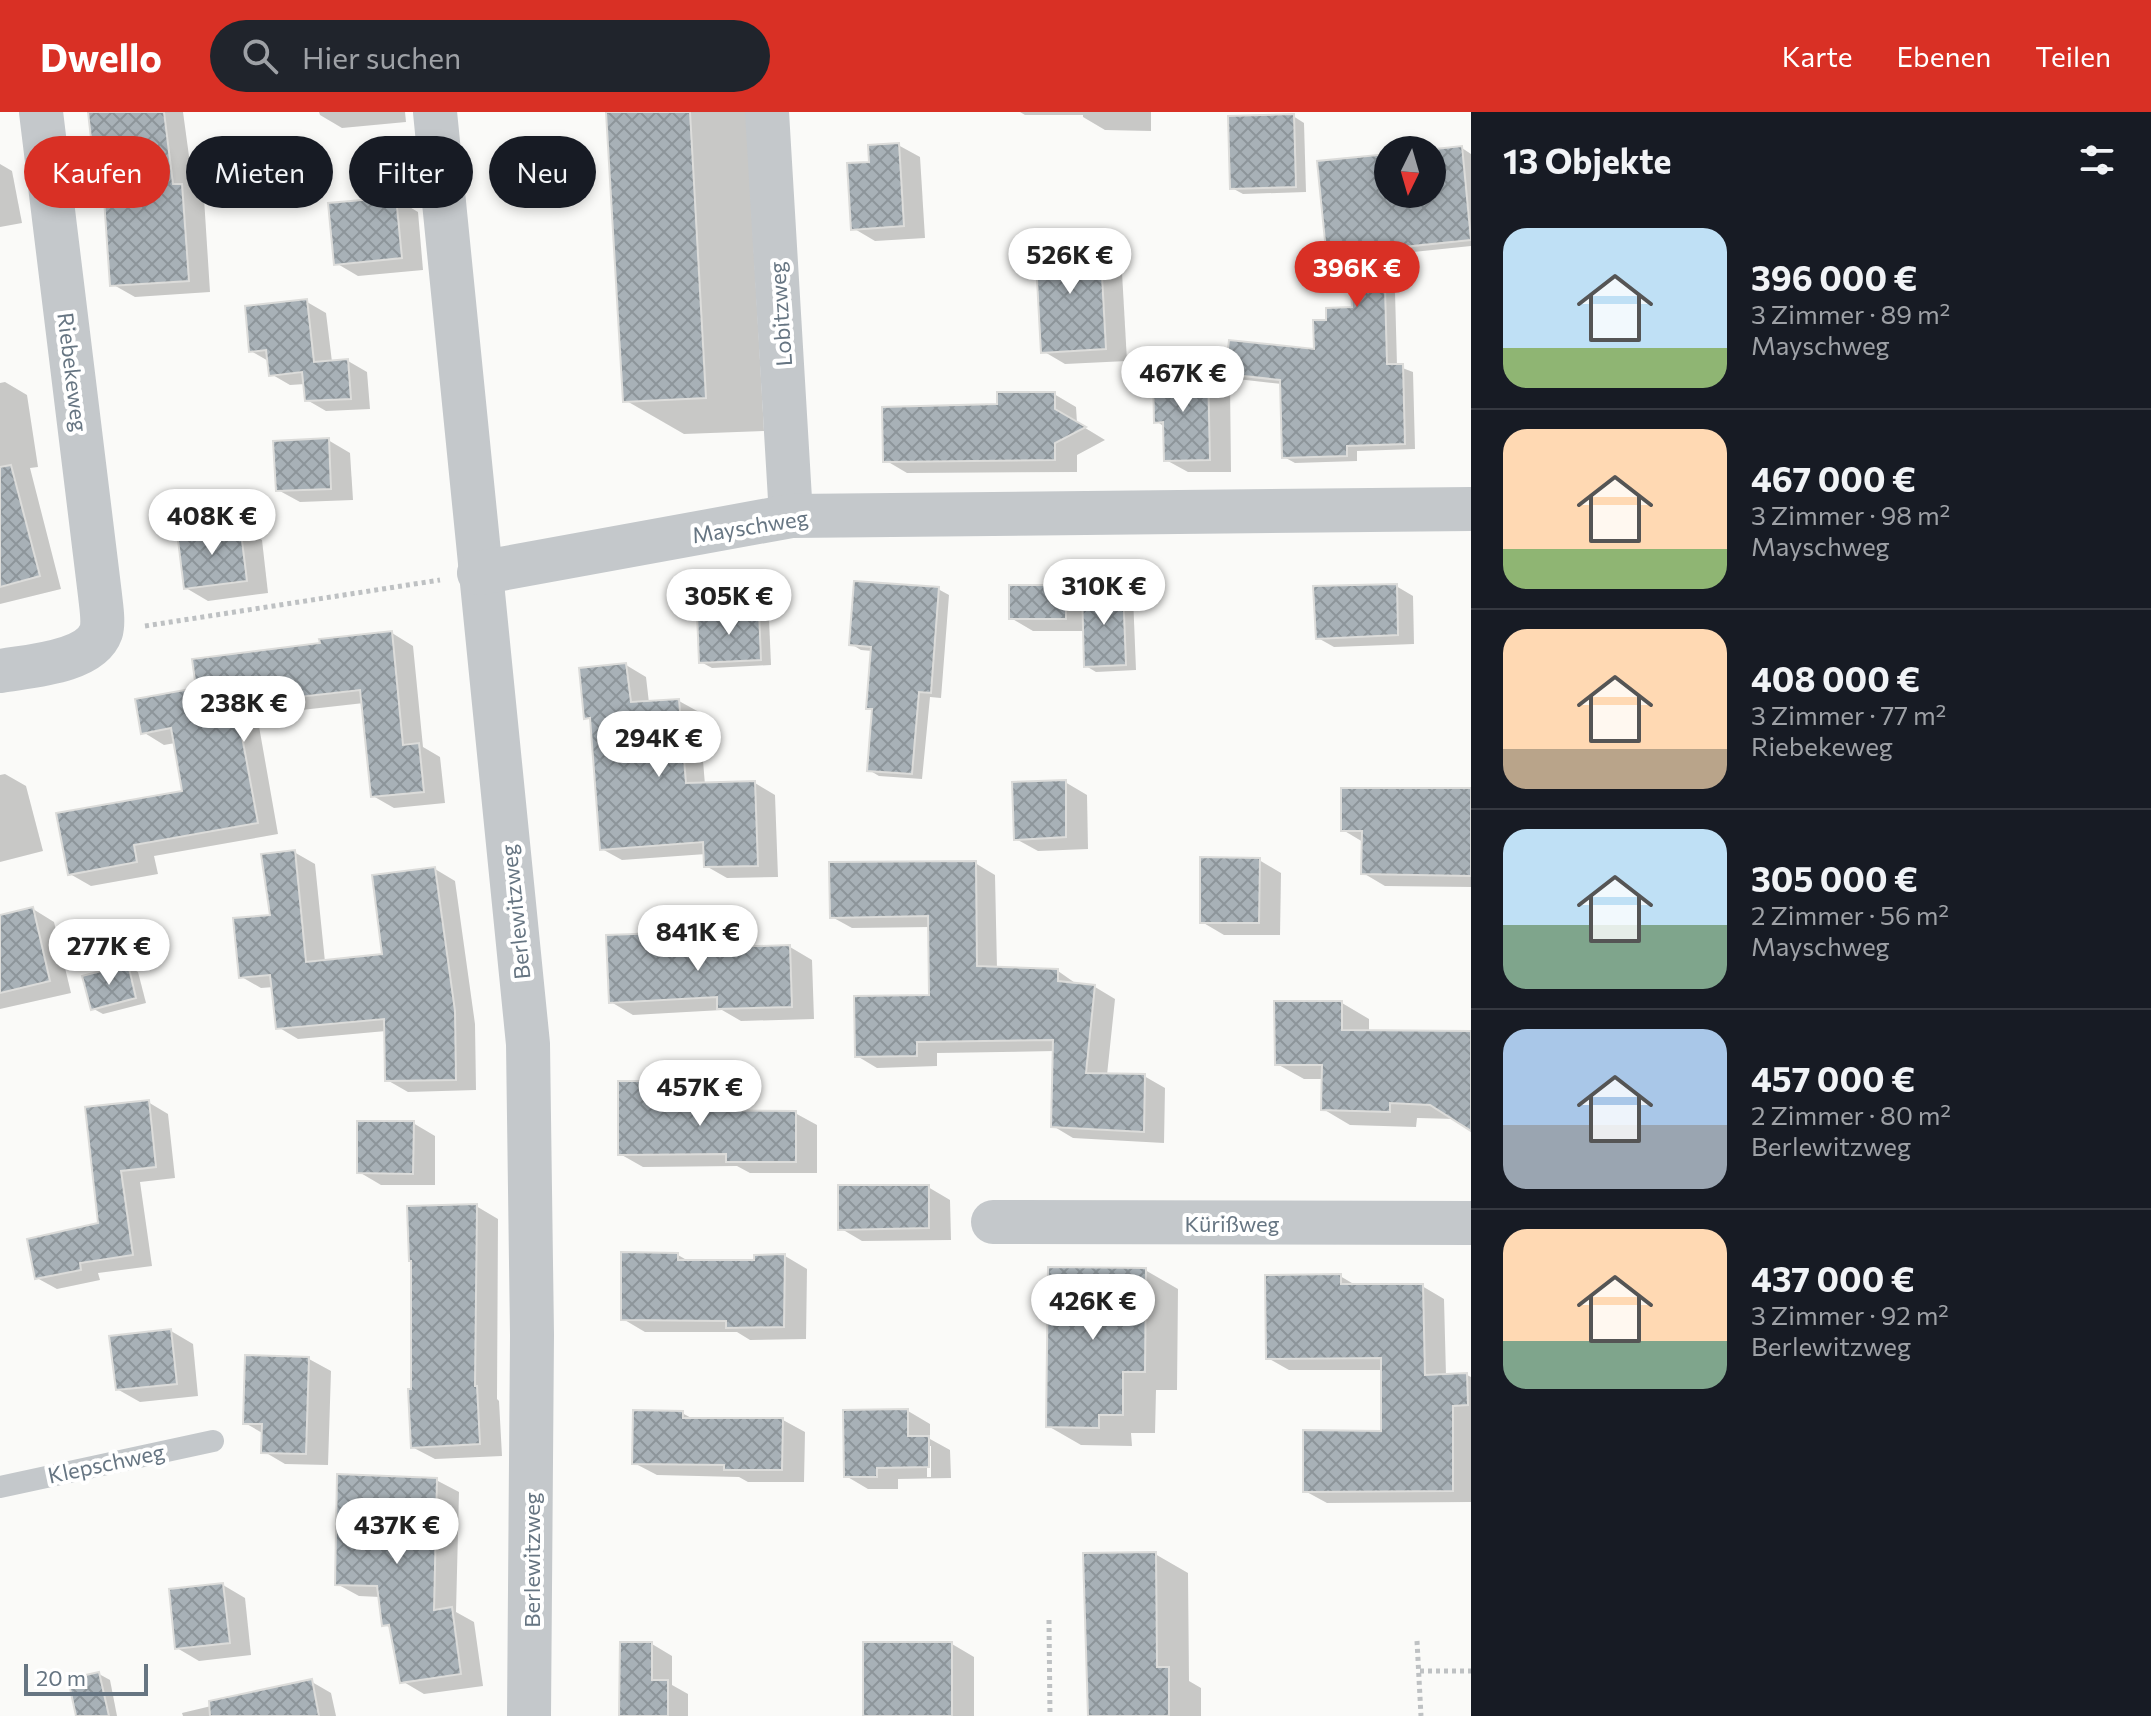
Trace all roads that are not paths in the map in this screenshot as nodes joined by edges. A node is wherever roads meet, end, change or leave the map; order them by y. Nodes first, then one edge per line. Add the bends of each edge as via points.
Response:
1 (41, 112) edge
2 (435, 112) edge
3 (767, 112) edge
4 (1471, 509) edge
5 (791, 516) junction
6 (479, 573) junction
7 (0, 671) edge
8 (993, 1222) dead end
9 (1471, 1223) edge
10 (213, 1441) dead end
11 (0, 1487) edge
12 (529, 1716) edge

1 - 7 street, Riebekeweg via 101,632 73,657
2 - 6 street, Berlewitzweg
3 - 5 street, Lobitzweg
4 - 5 street, Mayschweg
5 - 6 street, Mayschweg
6 - 12 street, Berlewitzweg via 528,1044
8 - 9 street, Kürißweg
10 - 11 lane, Klepschweg

